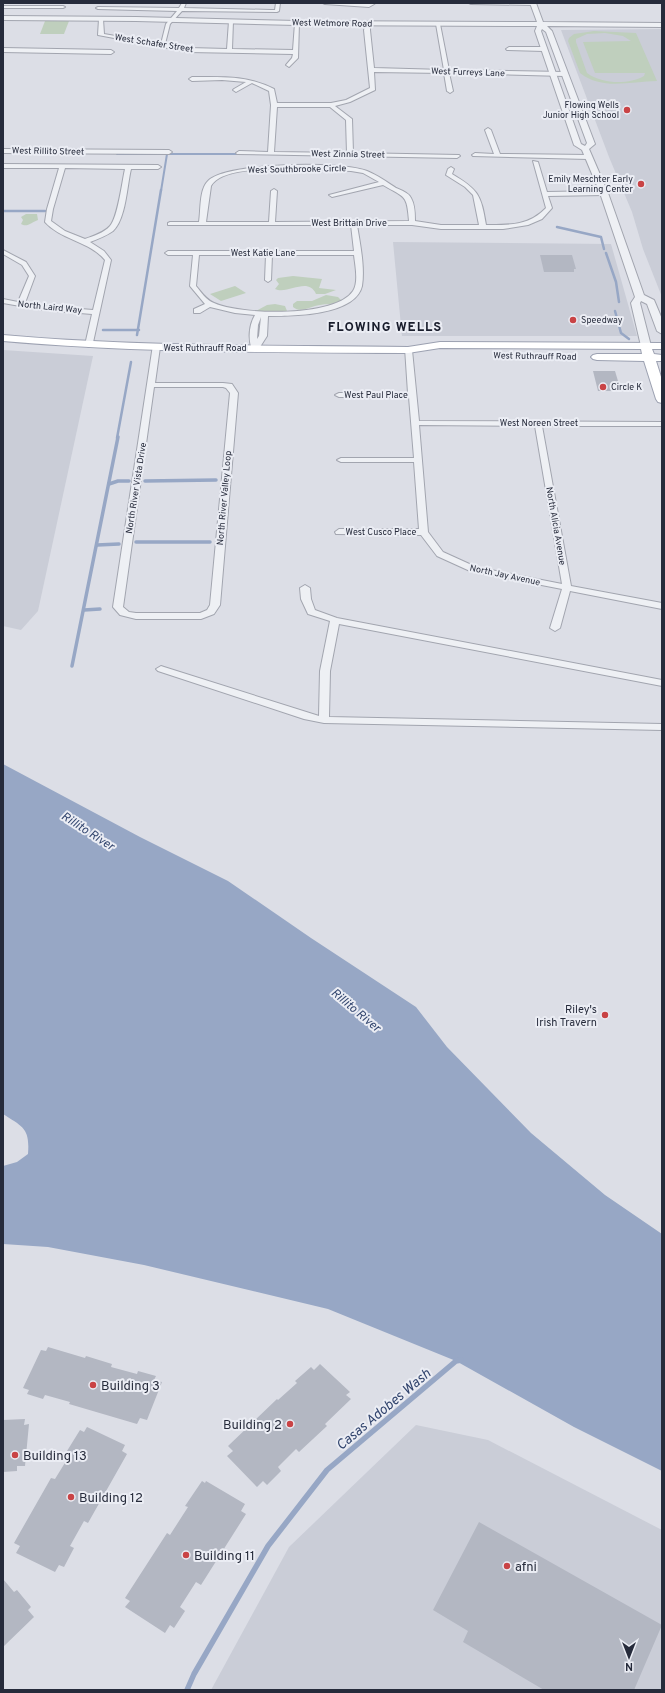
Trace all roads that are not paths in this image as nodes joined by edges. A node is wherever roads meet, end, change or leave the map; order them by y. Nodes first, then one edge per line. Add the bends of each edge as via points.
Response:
1 (184, 3) edge
2 (278, 3) edge
3 (325, 3) edge
4 (471, 3) edge
5 (533, 3) edge
6 (64, 5) edge
7 (372, 5) edge
8 (3, 7) edge
9 (98, 8) edge
10 (182, 9) junction
11 (3, 18) edge
12 (60, 18) junction
13 (101, 18) junction
14 (173, 20) junction
15 (232, 21) junction
16 (297, 23) junction
17 (370, 24) junction
18 (438, 24) junction
19 (662, 25) edge
20 (540, 28) junction
21 (162, 46) junction
22 (509, 49) dead end
23 (544, 49) junction
24 (3, 50) edge
25 (229, 51) junction
26 (111, 52) dead end
27 (295, 52) junction
28 (289, 66) dead end
29 (372, 70) junction
30 (447, 71) junction
31 (553, 74) junction
32 (564, 74) junction
33 (192, 79) dead end
34 (252, 81) junction
35 (236, 90) dead end
36 (450, 91) dead end
37 (274, 105) junction
38 (331, 105) junction
39 (488, 130) dead end
40 (3, 151) edge
41 (169, 152) dead end
42 (239, 153) dead end
43 (271, 153) junction
44 (586, 153) junction
45 (350, 154) junction
46 (475, 155) dead end
47 (498, 155) junction
48 (457, 156) dead end
49 (535, 162) dead end
50 (3, 166) edge
51 (63, 166) junction
52 (128, 167) junction
53 (158, 167) dead end
54 (213, 169) dead end
55 (451, 169) dead end
56 (224, 174) junction
57 (384, 183) junction
58 (274, 191) dead end
59 (604, 193) junction
60 (545, 194) junction
61 (332, 195) dead end
62 (534, 221) junction
63 (354, 223) junction
64 (170, 224) dead end
65 (202, 224) junction
66 (272, 224) junction
67 (412, 224) junction
68 (545, 225) dead end
69 (483, 227) junction
70 (86, 241) junction
71 (3, 252) edge
72 (168, 253) dead end
73 (269, 253) junction
74 (357, 253) junction
75 (196, 254) junction
76 (268, 280) dead end
77 (640, 297) junction
78 (3, 301) edge
79 (21, 304) junction
80 (210, 304) junction
81 (337, 306) junction
82 (197, 311) dead end
83 (348, 311) dead end
84 (97, 312) junction
85 (260, 313) junction
86 (662, 331) edge
87 (3, 338) edge
88 (90, 345) junction
89 (646, 346) junction
90 (662, 346) edge
91 (156, 347) junction
92 (255, 348) junction
93 (408, 350) junction
94 (649, 358) junction
95 (662, 358) edge
96 (152, 385) junction
97 (339, 395) dead end
98 (413, 395) junction
99 (662, 399) edge
100 (415, 423) junction
101 (538, 423) junction
102 (662, 424) edge
103 (341, 460) dead end
104 (417, 460) junction
105 (339, 532) dead end
106 (424, 532) junction
107 (567, 587) junction
108 (305, 588) dead end
109 (662, 606) edge
110 (136, 616) joint
111 (335, 620) junction
112 (555, 628) dead end
113 (161, 669) dead end
114 (662, 683) edge
115 (324, 720) junction
116 (662, 727) edge

1 - 10 street
2 - 10 street via 277,11
3 - 7 street
4 - 5 street
5 - 20 street
6 - 8 street
6 - 12 street
7 - 17 street
9 - 10 street
10 - 14 street
11 - 12 street, West Wetmore Road
12 - 13 street, West Wetmore Road
13 - 14 street, West Wetmore Road
13 - 21 street, West Schafer Street via 101,35
14 - 15 street, West Wetmore Road
14 - 21 street via 168,24
15 - 16 street, West Wetmore Road
15 - 25 street
16 - 17 street, West Wetmore Road
16 - 27 street
17 - 18 street, West Wetmore Road
17 - 29 street via 367,30
18 - 20 street, West Wetmore Road
18 - 30 street
19 - 20 street
20 - 23 street
20 - 32 street via 549,31
21 - 25 street, West Schafer Street
22 - 23 street
23 - 31 street
24 - 26 street
25 - 27 street, West Schafer Street
27 - 28 street via 294,60
29 - 30 street, West Furreys Lane
29 - 38 street via 373,89 348,101
30 - 31 street, West Furreys Lane
30 - 36 street
31 - 32 street, West Furreys Lane
31 - 44 street via 578,144
32 - 44 street via 591,144
33 - 34 street
34 - 35 street
34 - 37 street via 272,90
37 - 38 street
37 - 43 street
38 - 45 street via 349,120
39 - 47 street
40 - 41 street, West Rillito Street
42 - 43 street, West Zinnia Street
43 - 45 street, West Zinnia Street
44 - 47 street
44 - 59 street
45 - 48 street, West Zinnia Street
46 - 47 street
49 - 60 street
50 - 51 street
51 - 52 street
51 - 70 street via 48,222 66,234
52 - 53 street
52 - 70 street via 113,228
54 - 56 street
55 - 69 street via 449,175 469,186 477,194
56 - 57 street, West Southbrooke Circle via 258,168 351,169 365,172
56 - 65 street, West Southbrooke Circle via 210,181
57 - 61 street
57 - 67 street, West Southbrooke Circle via 408,197
58 - 66 street
59 - 60 street
59 - 77 street
60 - 62 street via 549,208
62 - 68 street
62 - 69 street, West Brittain Drive via 503,227
63 - 66 street, West Brittain Drive
63 - 67 street, West Brittain Drive
63 - 74 street
64 - 65 street, West Brittain Drive
65 - 66 street, West Brittain Drive
67 - 69 street, West Brittain Drive
70 - 84 street via 102,251 108,260
71 - 79 street via 17,258 29,268 32,276
72 - 75 street, West Katie Lane
73 - 74 street, West Katie Lane
73 - 75 street, West Katie Lane
73 - 76 street
74 - 81 street via 358,288 351,298
75 - 80 street via 193,286
77 - 86 street via 651,302
77 - 89 street via 635,303
78 - 79 street, North Laird Way
79 - 84 street, North Laird Way
80 - 82 street
80 - 85 street
81 - 83 street
81 - 85 street via 306,312
84 - 88 street
85 - 92 street via 265,317 263,336
87 - 88 main road, West Ruthrauff Road
88 - 91 main road, West Ruthrauff Road
89 - 90 main road, West Ruthrauff Road
89 - 93 main road, West Ruthrauff Road via 440,345
89 - 94 main road
91 - 92 main road, West Ruthrauff Road
91 - 96 street, North River Vista Drive
92 - 93 main road, West Ruthrauff Road
93 - 94 main road, West Ruthrauff Road via 432,355
93 - 98 street
94 - 95 main road, West Ruthrauff Road
94 - 99 main road
96 - 110 street, North River Vista Drive via 118,602 120,615
96 - 110 street, North River Valley Loop via 228,386 233,387 234,392 215,605 212,614 196,617
97 - 98 street, West Paul Place
98 - 100 street
100 - 101 street, West Noreen Street
100 - 104 street
101 - 102 street, West Noreen Street
101 - 107 street, North Alicia Avenue
103 - 104 street
104 - 106 street
105 - 106 street, West Cusco Place
106 - 107 street, North Jay Avenue via 440,554 473,569
107 - 109 street, North Jay Avenue
107 - 112 street, North Alicia Avenue
108 - 111 street via 306,599 312,612
111 - 114 street
111 - 115 street via 325,670
113 - 115 street
115 - 116 street

